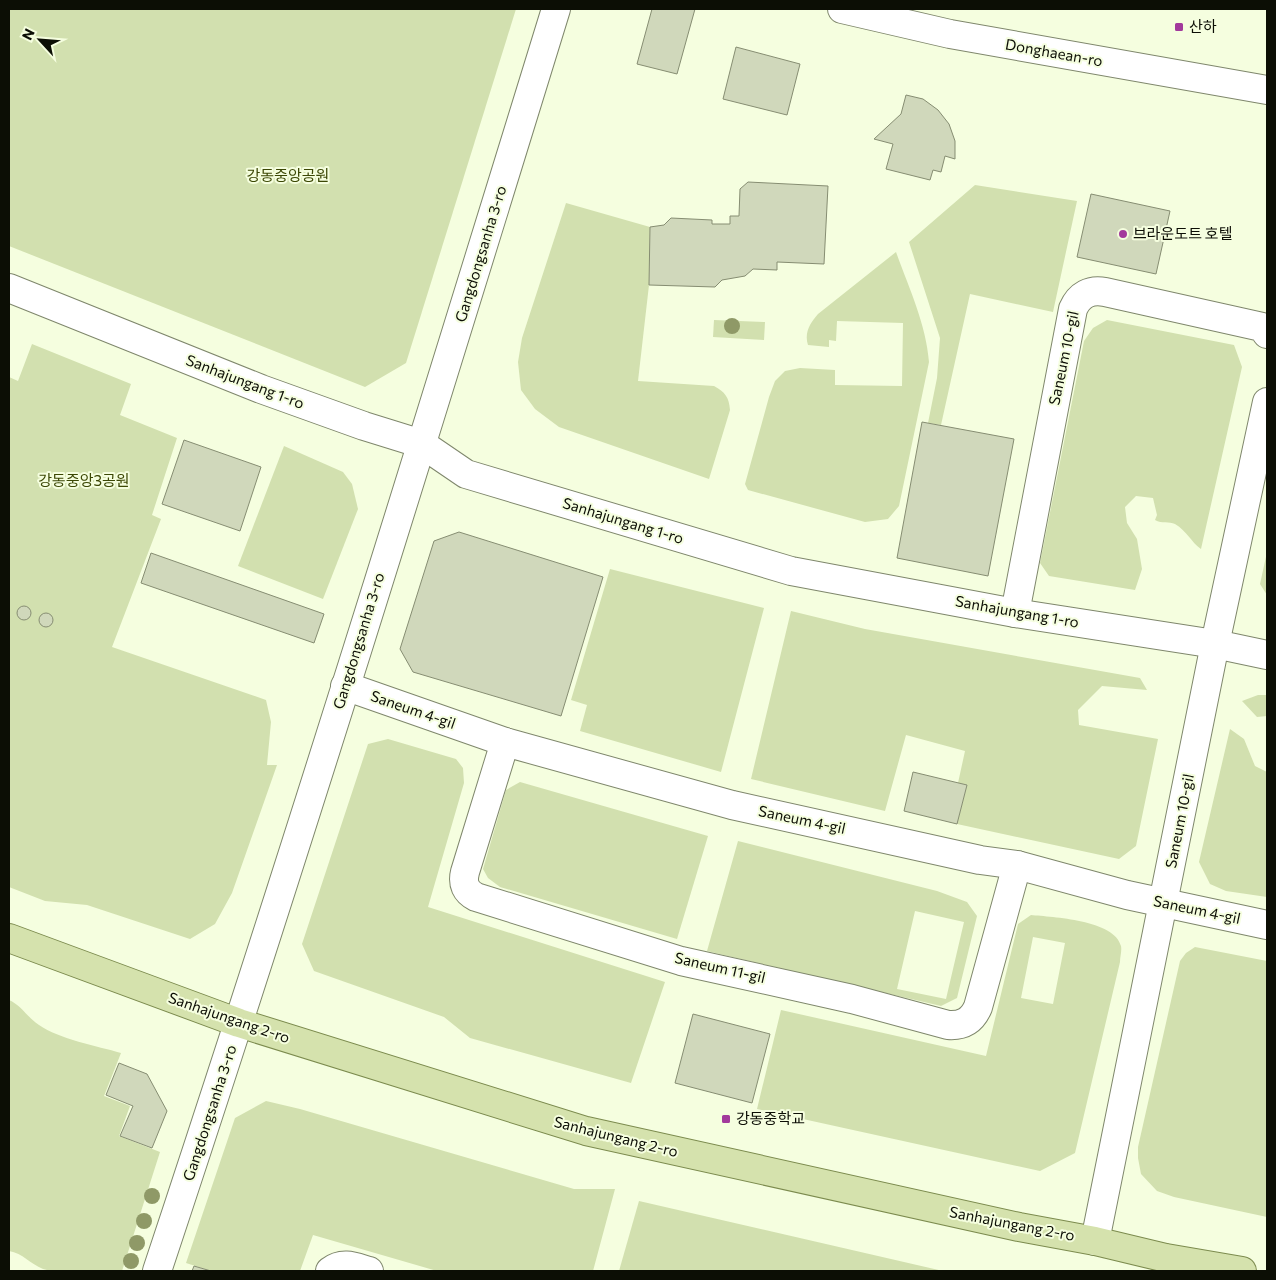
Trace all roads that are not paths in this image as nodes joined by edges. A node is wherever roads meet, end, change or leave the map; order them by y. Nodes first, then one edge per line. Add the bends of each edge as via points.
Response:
1 (556, 9) edge
2 (842, 9) edge
3 (1267, 90) edge
4 (9, 288) edge
5 (1267, 334) edge
6 (1267, 402) edge
7 (422, 444) junction
8 (1015, 613) junction
9 (1215, 644) junction
10 (1267, 654) edge
11 (345, 686) junction
12 (505, 742) junction
13 (1017, 865) junction
14 (1164, 904) junction
15 (1267, 925) edge
16 (9, 938) edge
17 (239, 1023) junction
18 (1095, 1241) junction
19 (157, 1271) edge
20 (330, 1271) edge
21 (369, 1271) edge
22 (1242, 1271) edge

1 - 7 street, Gangdongsanha 3-ro
2 - 3 street, Donghaean-ro via 950,34
4 - 7 street, Sanhajungang 1-ro via 261,389
5 - 8 street, Saneum 10-gil via 1262,327 1100,291 1088,292 1077,301
6 - 9 street, Saneum 10-gil
7 - 8 street, Sanhajungang 1-ro via 466,474 791,571
7 - 11 street, Gangdongsanha 3-ro
8 - 9 street, Sanhajungang 1-ro
9 - 10 street, Sanhajungang 1-ro
9 - 14 street, Saneum 10-gil
11 - 12 street, Saneum 4-gil
11 - 17 street, Gangdongsanha 3-ro
12 - 13 street, Saneum 4-gil via 732,805 980,860
12 - 13 street, Saneum 11-gil via 465,872 467,890 476,897 681,961 948,1024 963,1023 971,1020 978,1007
13 - 14 street, Saneum 4-gil
14 - 15 street, Saneum 4-gil
14 - 18 street, Saneum 10-gil
16 - 17 main road, Sanhajungang 2-ro
17 - 18 main road, Sanhajungang 2-ro via 586,1132
17 - 19 street, Gangdongsanha 3-ro
18 - 22 main road, Sanhajungang 2-ro
20 - 21 street via 346,1265

